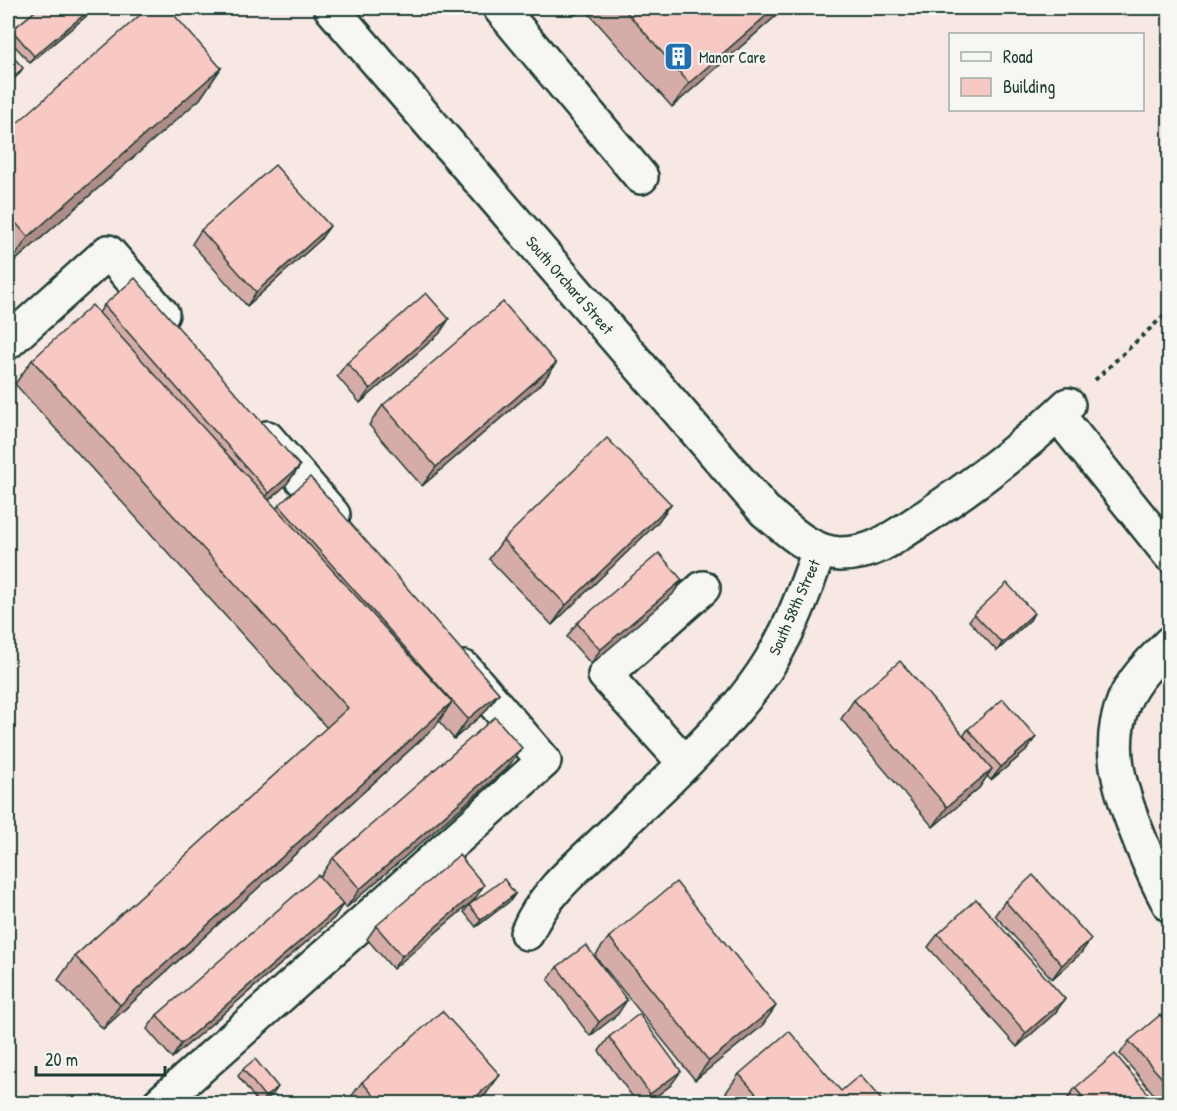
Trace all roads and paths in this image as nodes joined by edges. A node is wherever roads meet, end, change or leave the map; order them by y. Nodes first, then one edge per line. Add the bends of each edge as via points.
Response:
1 (331, 8) edge
2 (500, 8) edge
3 (641, 177) dead end
4 (1170, 310) edge
5 (178, 334) edge
6 (8, 342) edge
7 (1063, 410) junction
8 (248, 416) edge
9 (350, 534) edge
10 (819, 551) junction
11 (1170, 555) edge
12 (703, 588) dead end
13 (443, 643) edge
14 (1170, 643) edge
15 (685, 763) junction
16 (1170, 905) edge
17 (527, 933) dead end
18 (159, 1104) edge

1 - 10 street, South Orchard Street via 765,511
2 - 3 street
4 - 7 path
5 - 6 street via 108,252
7 - 10 street, South 58th Street via 944,504 879,545 860,552
7 - 11 street
8 - 9 street
10 - 15 street, South 58th Street via 803,597 773,657 736,708
12 - 15 street via 605,675
13 - 18 street via 544,761
14 - 16 street via 1148,665 1125,699 1115,737 1118,781 1150,867
15 - 17 street, South 58th Street via 566,877 533,918

